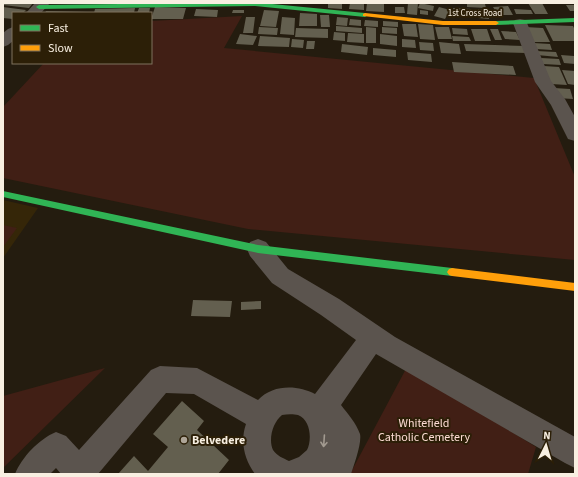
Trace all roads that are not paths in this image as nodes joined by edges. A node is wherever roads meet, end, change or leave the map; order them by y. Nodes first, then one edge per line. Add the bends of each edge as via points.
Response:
1 (38, 8) edge
2 (575, 20) edge
3 (520, 23) junction
4 (12, 33) edge
5 (3, 42) edge
6 (567, 103) edge
7 (575, 134) edge
8 (3, 194) edge
9 (258, 249) junction
10 (575, 287) edge
11 (373, 337) junction
12 (321, 409) junction
13 (262, 417) junction
14 (575, 453) edge
15 (280, 473) edge
16 (30, 474) edge
17 (333, 474) edge

1 - 3 street, 1st Cross Road via 255,4 443,23
2 - 3 street, 1st Cross Road
3 - 6 street via 542,82
4 - 5 street
6 - 7 street
8 - 9 street
9 - 10 street
9 - 11 street via 280,276
11 - 12 street
11 - 14 street
12 - 13 street via 300,401 289,400 269,408
12 -> 15 street via 325,437 318,461 298,474
12 - 17 street via 346,436 340,464
13 - 15 street via 258,428 259,452 266,463
13 - 16 street via 197,381 160,380 80,473 56,446

